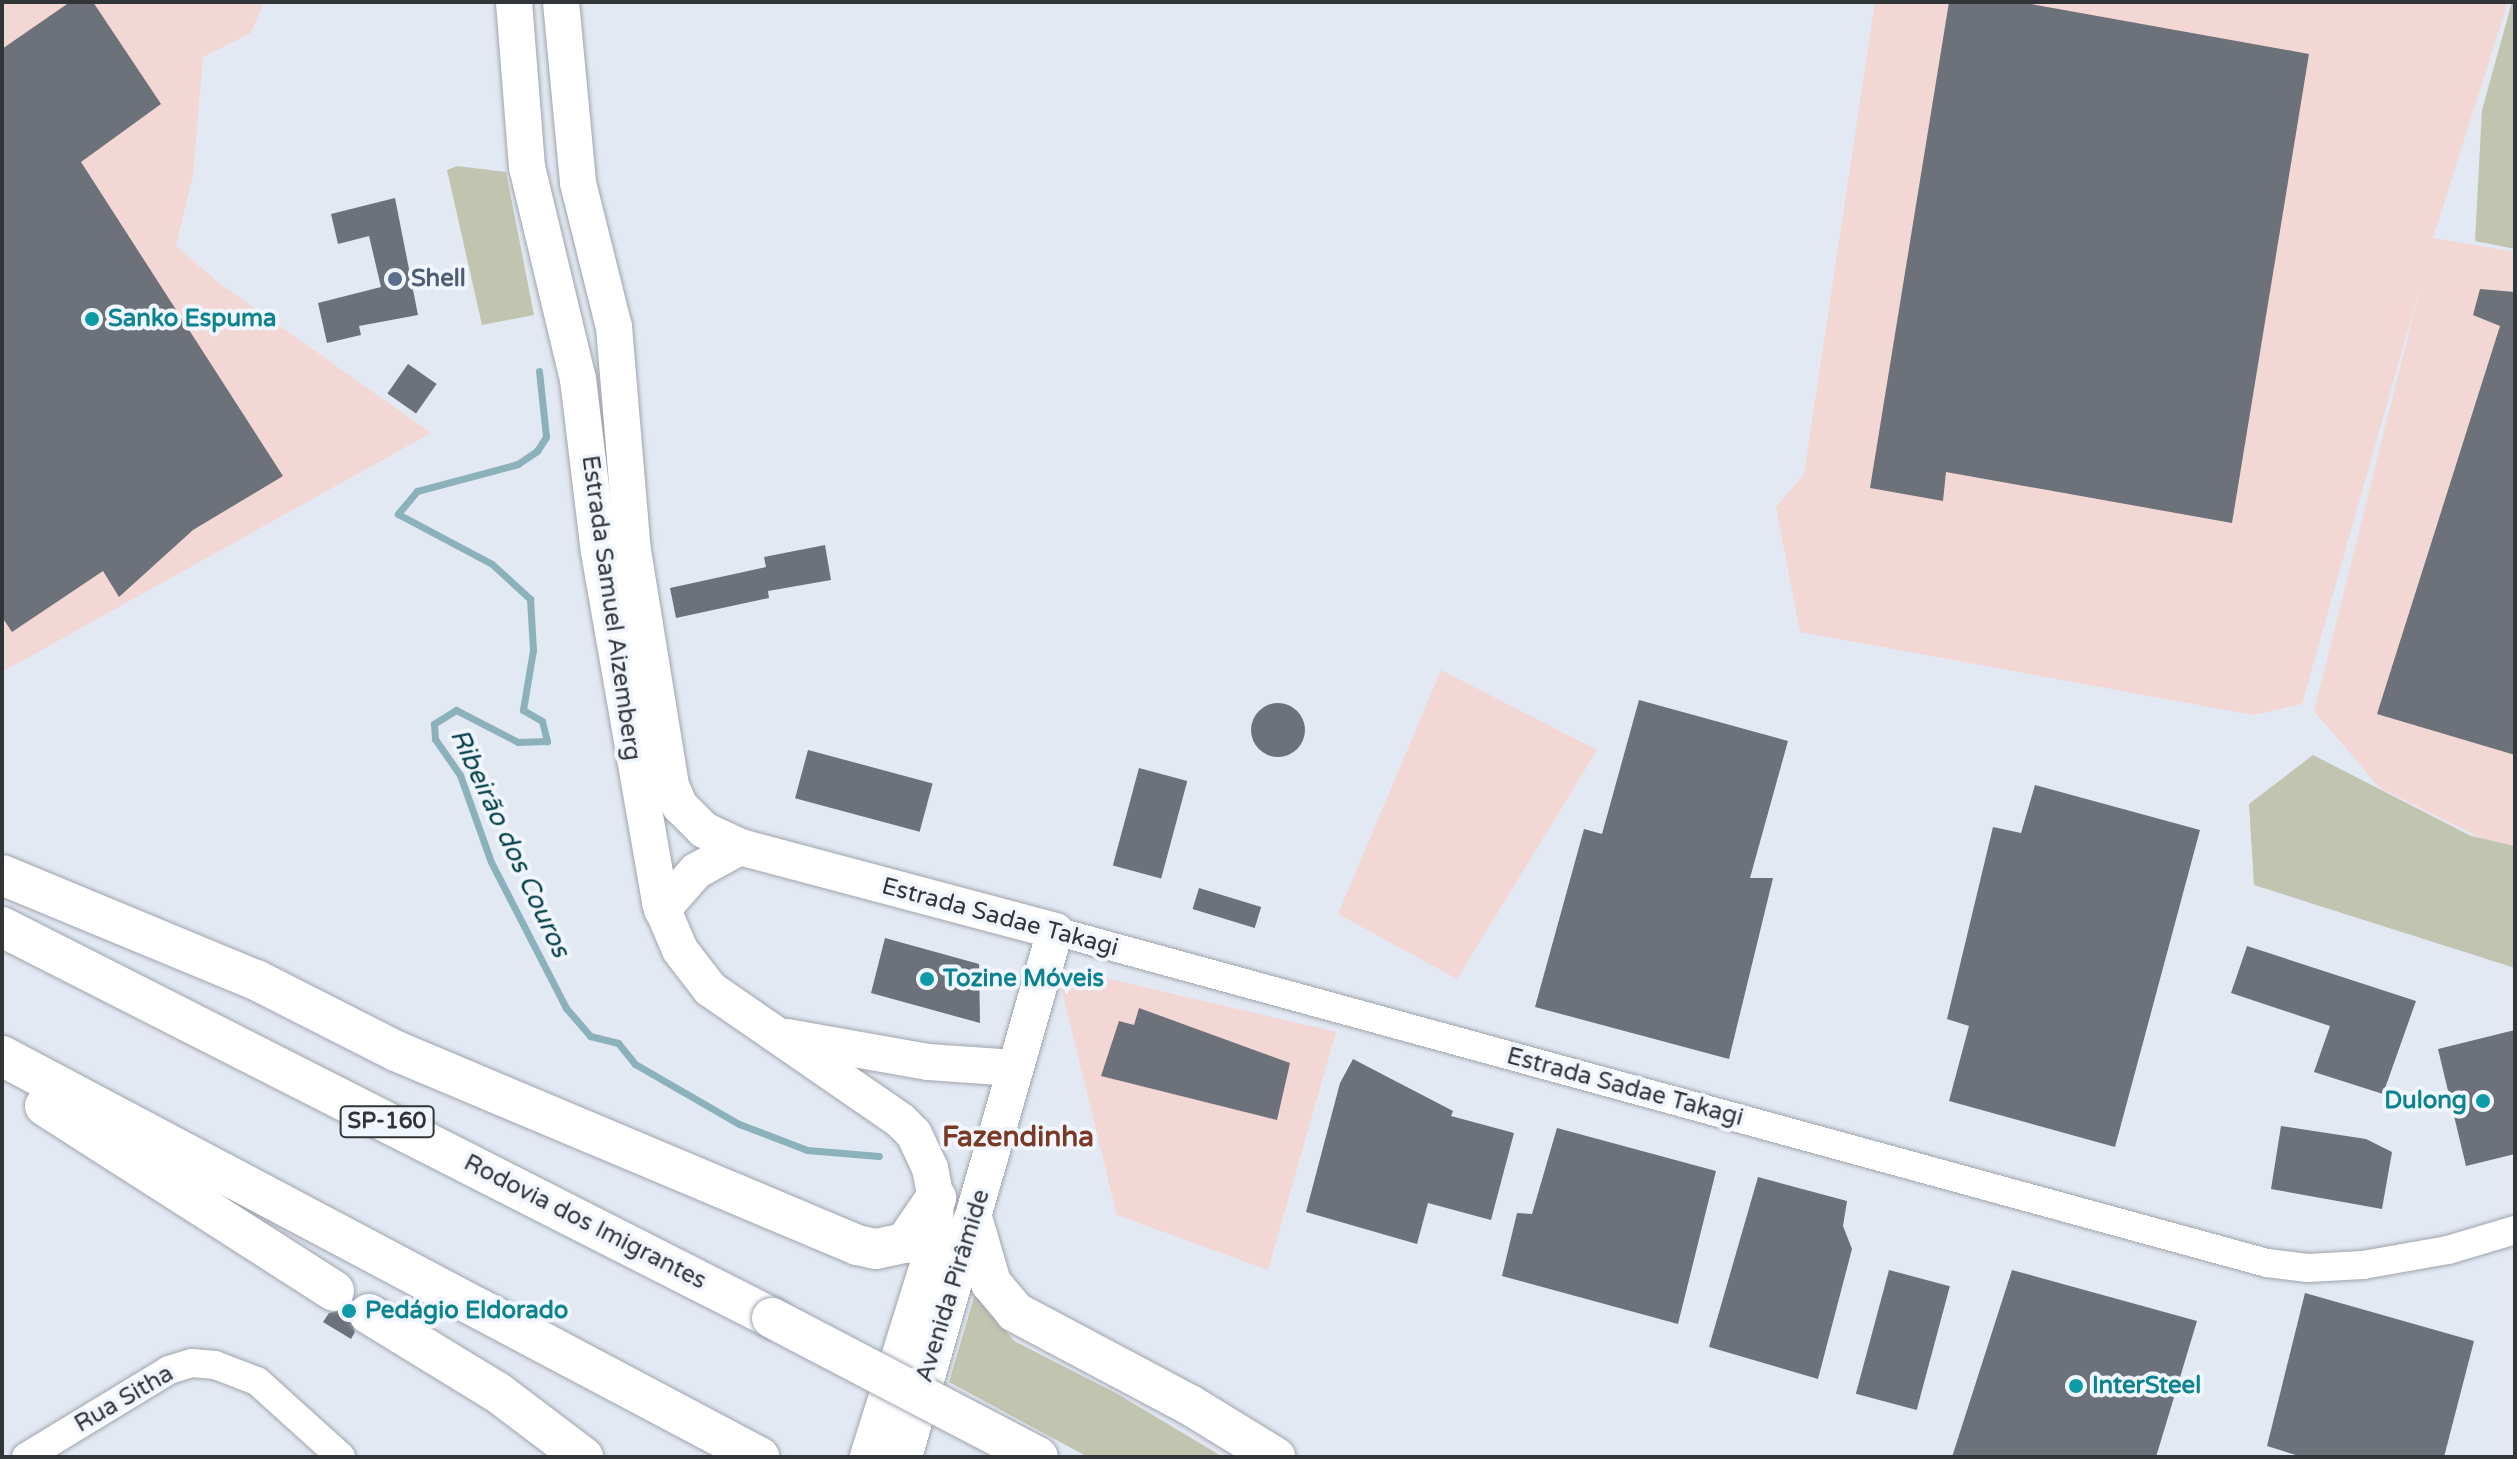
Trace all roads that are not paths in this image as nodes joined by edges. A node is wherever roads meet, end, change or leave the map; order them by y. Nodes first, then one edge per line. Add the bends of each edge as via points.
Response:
1 (514, 2) edge
2 (561, 2) edge
3 (740, 847) junction
4 (2, 875) edge
5 (662, 910) junction
6 (2, 927) edge
7 (1055, 931) junction
8 (766, 1032) junction
9 (2, 1056) edge
10 (1015, 1068) junction
11 (2, 1077) edge
12 (887, 1112) joint
13 (936, 1198) junction
14 (973, 1221) junction
15 (2515, 1230) edge
16 (334, 1291) dead end
17 (369, 1314) dead end
18 (753, 1454) edge
19 (26, 1457) edge
20 (341, 1457) edge
21 (583, 1457) edge
22 (868, 1457) edge
23 (904, 1457) edge
24 (1038, 1457) edge
25 (1275, 1457) edge

1 - 5 main road, Estrada Samuel Aizemberg via 527,167 578,379 649,865
2 - 3 main road, Estrada Samuel Aizemberg via 578,183 614,327 633,551 671,786 694,823
3 - 5 main road via 696,871
3 - 7 main road, Estrada Sadae Takagi
4 - 13 highway via 256,980 396,1051 857,1245 876,1249 905,1243
5 - 8 main road, Estrada Samuel Aizemberg via 699,977
6 - 24 highway, Rodovia dos Imigrantes / SP-160, bridge
7 - 10 main road, Avenida Pirâmide
7 - 15 street, Estrada Sadae Takagi via 2267,1263 2308,1268 2375,1263 2448,1250
8 - 10 main road via 860,1052
8 - 12 main road, Estrada Samuel Aizemberg
9 - 18 highway
10 - 14 main road, Avenida Pirâmide
11 - 16 highway
12 - 13 main road, Avenida Pirâmide via 922,1147
13 - 22 main road, Avenida Pirâmide via 927,1272
14 - 23 main road, Avenida Pirâmide
14 - 25 highway via 991,1283 1015,1312 1190,1405
17 - 21 highway via 497,1392
19 - 20 street, Rua Sitha via 169,1370 192,1363 215,1365 257,1381

